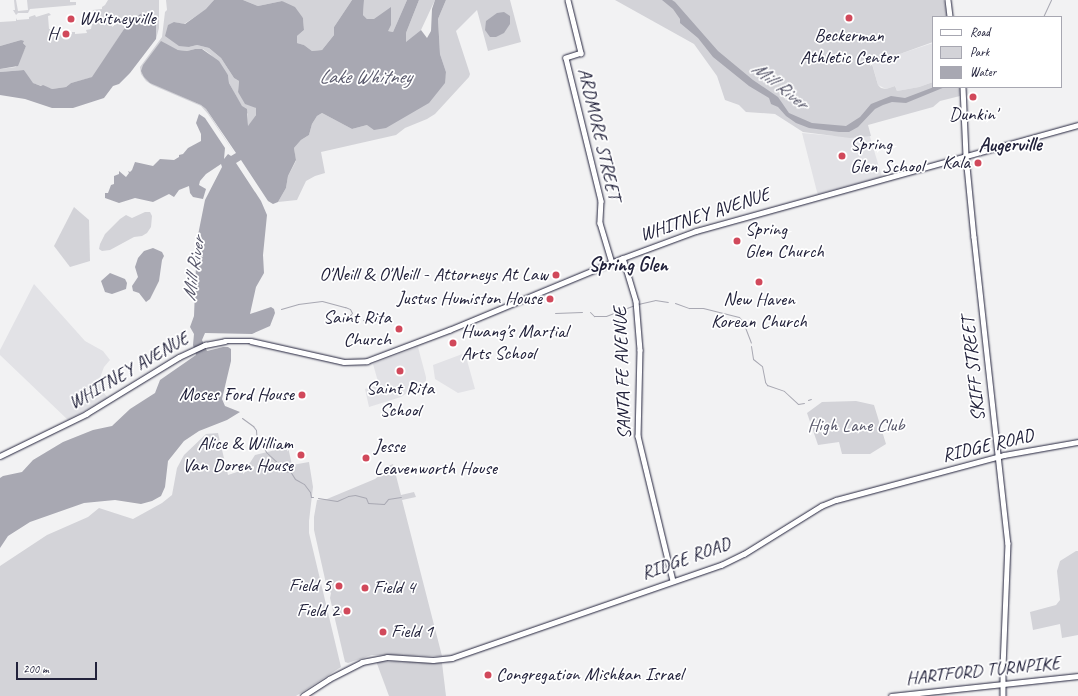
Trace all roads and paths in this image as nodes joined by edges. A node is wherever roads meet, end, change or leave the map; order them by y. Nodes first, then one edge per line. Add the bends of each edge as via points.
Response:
1 (568, 0) edge
2 (948, 0) edge
3 (950, 16) edge
4 (964, 88) edge
5 (1078, 125) edge
6 (966, 156) junction
7 (623, 258) junction
8 (612, 263) junction
9 (1078, 442) edge
10 (0, 456) edge
11 (999, 456) junction
12 (673, 581) junction
13 (1078, 676) edge
14 (1002, 684) junction
15 (303, 696) edge
16 (891, 696) edge
17 (1003, 696) edge

1 - 8 main road, ARDMORE STREET via 581,53 566,58 601,201 600,223
2 - 3 main road
4 - 6 main road, SKIFF STREET
5 - 6 main road, WHITNEY AVENUE
6 - 7 main road, WHITNEY AVENUE via 702,229
6 - 11 main road, SKIFF STREET
7 - 8 main road, WHITNEY AVENUE
7 - 12 main road, SANTA FE AVENUE via 636,301 639,335 638,436
8 - 10 main road, WHITNEY AVENUE via 449,330 362,362 336,361 251,341 225,341 205,345 86,414
9 - 11 main road, RIDGE ROAD
11 - 12 main road, RIDGE ROAD via 836,500 738,558
11 - 14 main road, SKIFF STREET via 1008,554
12 - 15 main road, RIDGE ROAD via 452,658 433,660 387,657 362,662
13 - 14 main road, HARTFORD TURNPIKE
14 - 16 main road, HARTFORD TURNPIKE
14 - 17 main road, SKIFF STREET

